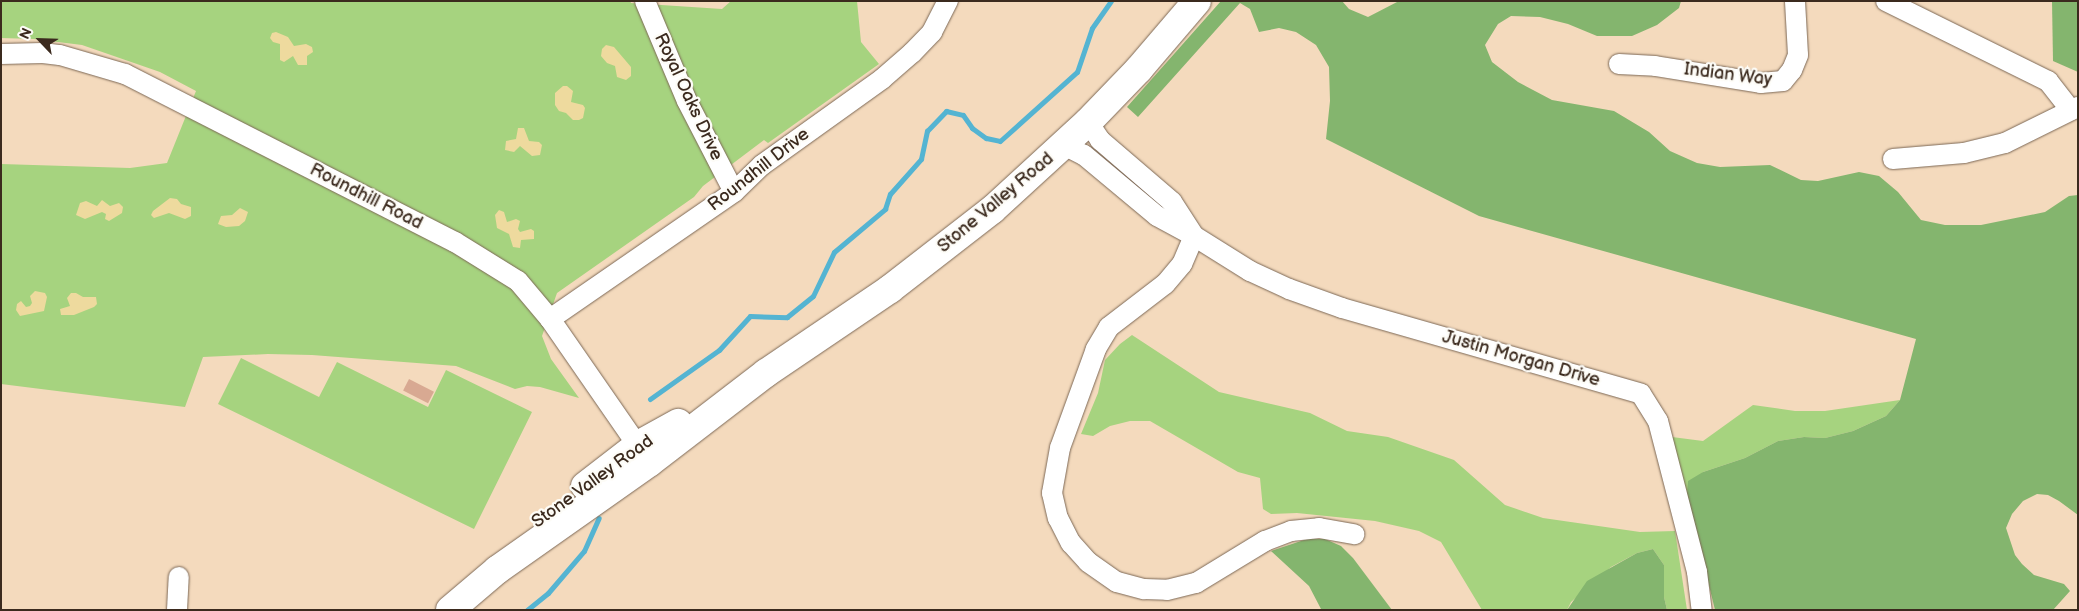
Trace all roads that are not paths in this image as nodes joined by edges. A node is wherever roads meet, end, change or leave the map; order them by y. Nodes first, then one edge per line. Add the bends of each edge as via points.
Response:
1 (645, 1) edge
2 (948, 1) edge
3 (1197, 1) edge
4 (1795, 1) edge
5 (1886, 1) edge
6 (1, 54) edge
7 (1619, 64) dead end
8 (2075, 108) edge
9 (1088, 122) junction
10 (1064, 145) junction
11 (1893, 159) dead end
12 (734, 192) junction
13 (1194, 236) junction
14 (550, 318) junction
15 (644, 454) junction
16 (1354, 534) dead end
17 (180, 577) dead end
18 (177, 610) edge
19 (432, 610) edge
20 (450, 610) edge
21 (1702, 610) edge

1 - 12 street, Royal Oaks Drive via 687,101
2 - 12 street, Roundhill Drive via 932,32 912,53 882,79 762,164
3 - 9 street, Stone Valley Road
4 - 7 street, Indian Way via 1798,55 1783,81 1761,83 1655,66
5 - 8 street via 2048,81
6 - 14 street, Roundhill Road via 43,52 125,74 455,242 518,281
8 - 11 street via 2005,143 1964,153
9 - 10 street, Stone Valley Road
9 - 13 street via 1100,140 1172,202
10 - 13 street, Justin Morgan Drive via 1084,155 1157,216
10 - 15 street, Stone Valley Road via 992,210 898,283
12 - 14 street, Roundhill Drive
13 - 16 street via 1182,264 1165,284 1109,327 1096,349 1060,448 1052,493 1058,518 1070,543 1088,562 1116,582 1144,589 1167,590 1196,583 1265,541 1291,532 1319,528
13 - 21 street, Justin Morgan Drive via 1250,271 1324,302 1641,394 1658,421 1697,572
14 - 15 street, Roundhill Road
15 - 19 street, Stone Valley Road via 491,557
15 - 20 street, Stone Valley Road
17 - 18 street

